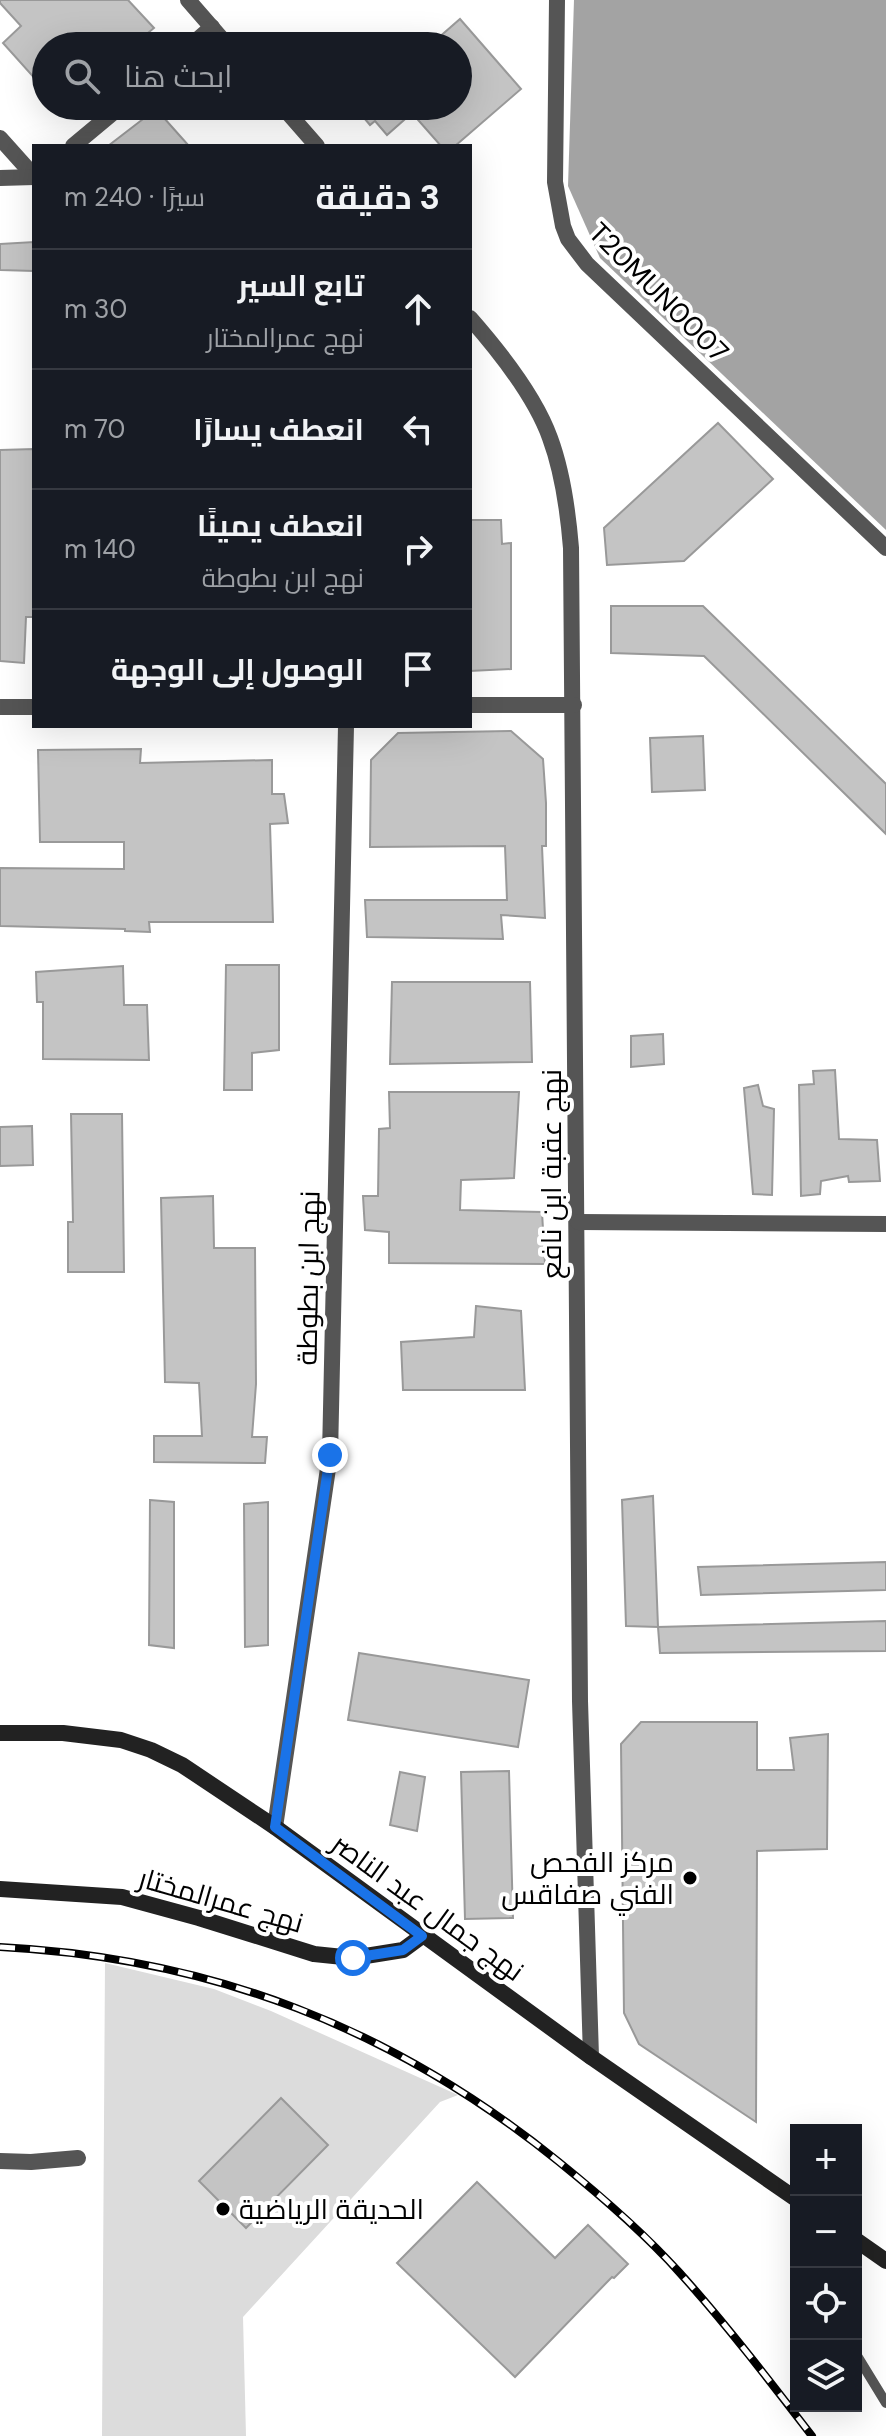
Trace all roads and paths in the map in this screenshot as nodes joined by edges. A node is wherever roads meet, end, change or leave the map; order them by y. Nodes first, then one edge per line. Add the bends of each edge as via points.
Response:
1 (188, 0) edge
2 (557, 0) edge
3 (212, 27) junction
4 (206, 32) edge
5 (216, 32) edge
6 (104, 120) edge
7 (294, 120) edge
8 (0, 138) edge
9 (75, 144) edge
10 (315, 144) edge
11 (32, 175) edge
12 (32, 177) edge
13 (0, 178) edge
14 (472, 321) edge
15 (886, 548) edge
16 (472, 705) edge
17 (574, 705) junction
18 (0, 707) edge
19 (32, 707) edge
20 (346, 728) edge
21 (578, 1222) junction
22 (886, 1224) edge
23 (0, 1733) edge
24 (275, 1827) junction
25 (0, 1889) edge
26 (422, 1936) junction
27 (591, 2057) junction
28 (78, 2158) dead end
29 (0, 2161) edge
30 (792, 2196) edge
31 (862, 2244) edge
32 (886, 2261) edge
33 (862, 2364) edge
34 (886, 2403) edge

1 - 3 street
2 - 15 street, T20MUN0007 via 555,182 568,239 596,273
3 - 4 street
3 - 5 street
6 - 9 street
7 - 10 street
8 - 11 street
12 - 13 street
14 - 17 street, نهج عقبة ابن نافع via 525,388 550,436 560,472 571,548
16 - 17 street
17 - 21 street, نهج عقبة ابن نافع
18 - 19 street
20 - 24 street, نهج ابن بطوطة via 330,1455
21 - 22 street
21 - 27 street, نهج عقبة ابن نافع via 580,1701
23 - 24 street, نهج جمال عبد الناصر via 63,1733 121,1740 151,1750
24 - 26 street, نهج جمال عبد الناصر
25 - 26 street, نهج عمرالمختار via 122,1897 314,1954 353,1958 403,1950
26 - 27 street, نهج جمال عبد الناصر
27 - 30 street, نهج جمال عبد الناصر
28 - 29 street
31 - 32 street
33 - 34 lane

